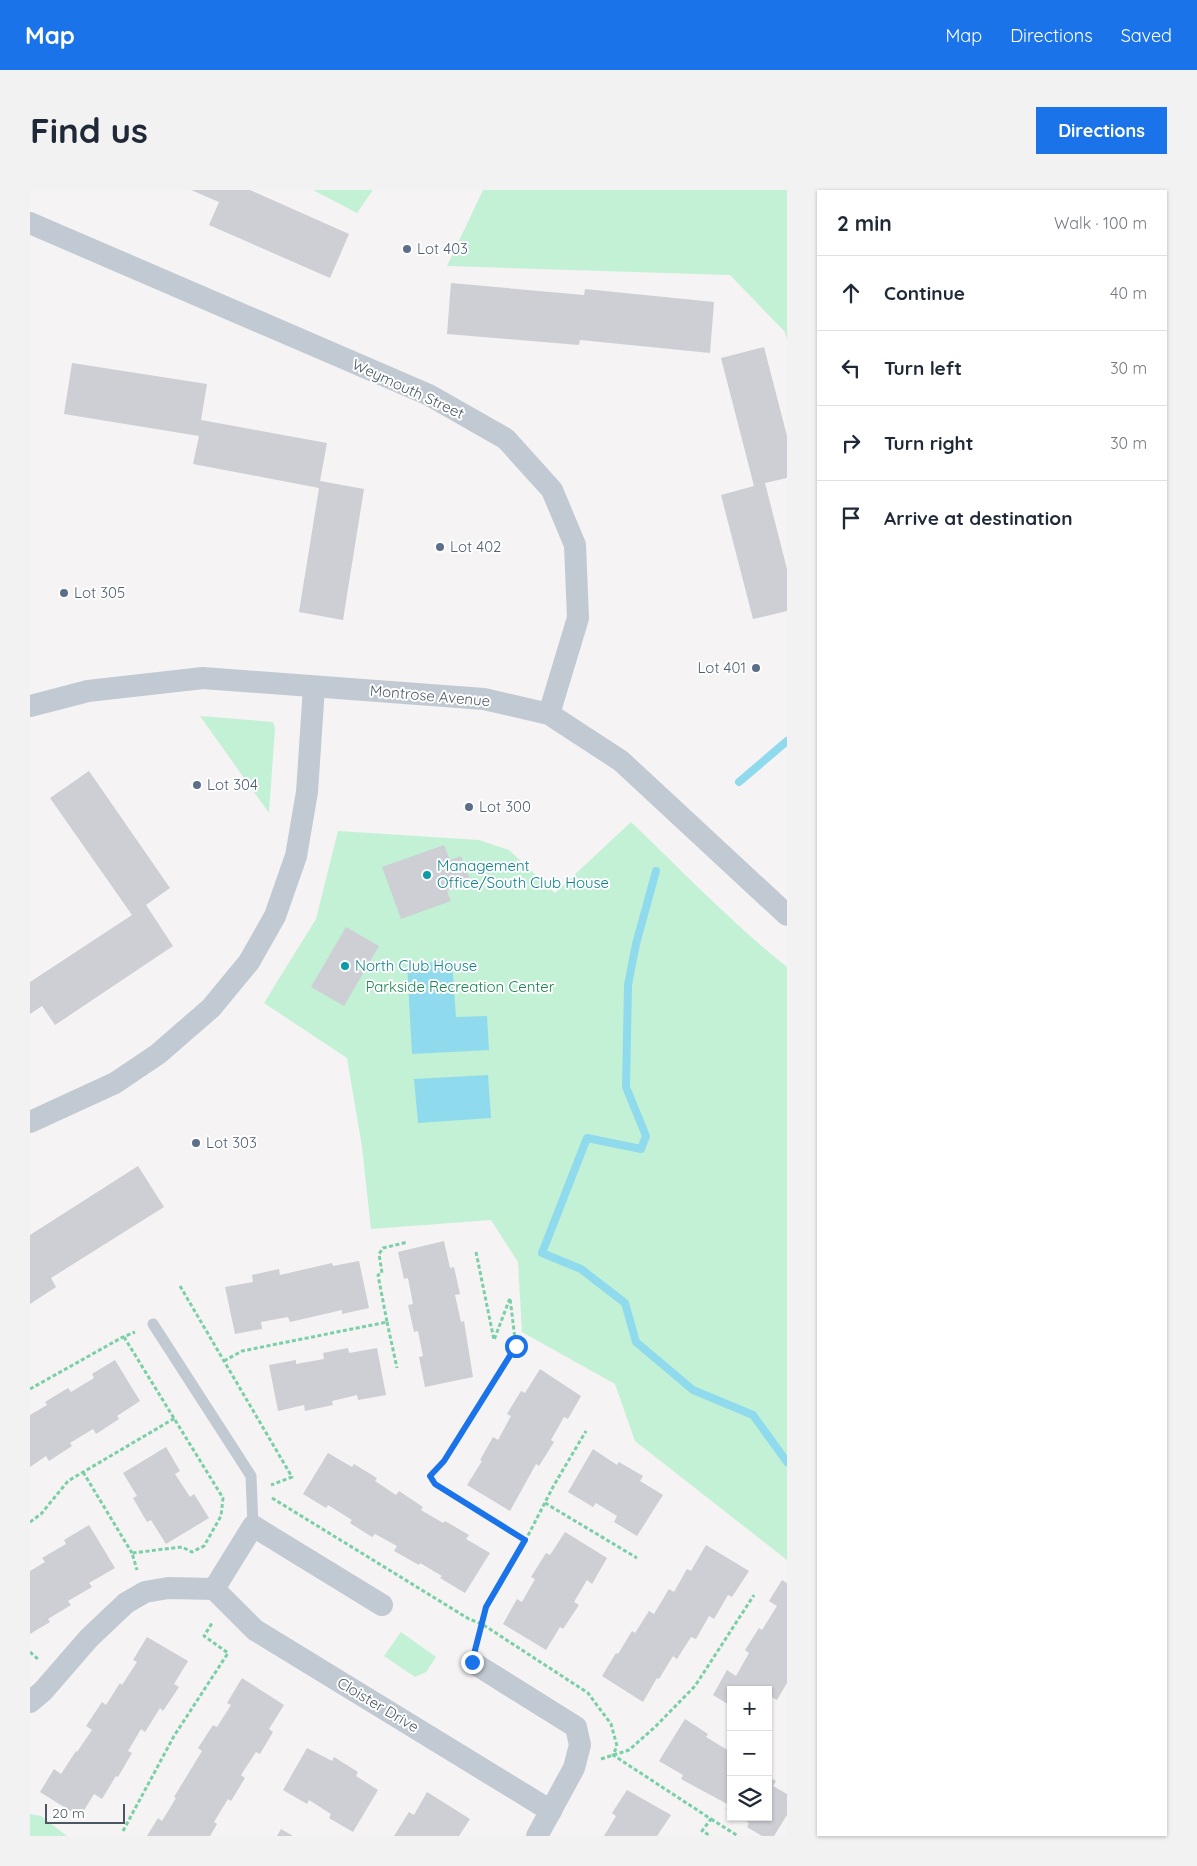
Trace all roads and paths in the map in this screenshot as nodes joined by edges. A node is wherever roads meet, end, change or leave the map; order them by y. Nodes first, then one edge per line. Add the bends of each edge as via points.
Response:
1 (30, 223) edge
2 (314, 687) junction
3 (30, 706) edge
4 (549, 714) junction
5 (787, 915) edge
6 (30, 1122) edge
7 (408, 1242) dead end
8 (476, 1252) dead end
9 (180, 1286) dead end
10 (387, 1322) junction
11 (152, 1324) joint
12 (124, 1336) junction
13 (224, 1360) junction
14 (397, 1368) dead end
15 (30, 1388) edge
16 (175, 1418) junction
17 (586, 1431) dead end
18 (83, 1472) junction
19 (545, 1502) junction
20 (30, 1522) edge
21 (253, 1526) junction
22 (525, 1540) junction
23 (132, 1553) junction
24 (637, 1558) dead end
25 (137, 1572) dead end
26 (214, 1589) junction
27 (754, 1595) dead end
28 (382, 1605) dead end
29 (216, 1616) dead end
30 (482, 1624) junction
31 (30, 1652) edge
32 (40, 1661) dead end
33 (472, 1662) joint
34 (30, 1702) edge
35 (614, 1755) junction
36 (574, 1768) junction
37 (551, 1811) junction
38 (711, 1819) junction
39 (123, 1831) dead end
40 (536, 1836) edge
41 (711, 1836) edge
42 (738, 1836) edge

1 - 4 street, Weymouth Street via 429,395 506,438 552,490 575,545 578,618
2 - 3 street, Montrose Avenue via 203,678 88,691
2 - 4 street, Montrose Avenue via 484,699
2 - 6 street via 307,792 296,856 275,916 249,962 211,1008 158,1054 115,1083
4 - 5 street, Montrose Avenue via 621,760
7 - 10 path via 384,1248 379,1254 382,1273 378,1275
8 - 22 path via 494,1340 510,1298 516,1346 444,1461 430,1476 435,1484
9 - 13 path
10 - 13 path via 242,1351
10 - 14 path
11 - 12 path
11 - 21 lane via 251,1476
12 - 15 path
12 - 16 path
13 - 30 path via 292,1477 269,1486 272,1499
16 - 18 path
16 - 23 path via 223,1498 221,1516 204,1546 192,1552 182,1547
17 - 19 path
18 - 20 path via 68,1481 41,1514
18 - 23 path
19 - 22 path
19 - 24 path
21 - 26 street
21 - 28 street
22 - 30 path via 486,1607
23 - 25 path
26 - 34 street via 168,1588 145,1592 126,1603
26 - 37 street, Cloister Drive via 255,1630
27 - 35 path via 695,1686 629,1750
29 - 39 path via 204,1636 228,1653 174,1736
30 - 33 path
30 - 35 path via 588,1693 611,1724 617,1746
31 - 32 path
33 - 36 street via 576,1727 580,1745
35 - 36 path
35 - 38 path
36 - 37 street
37 - 40 street
38 - 41 path via 702,1831
38 - 42 path

